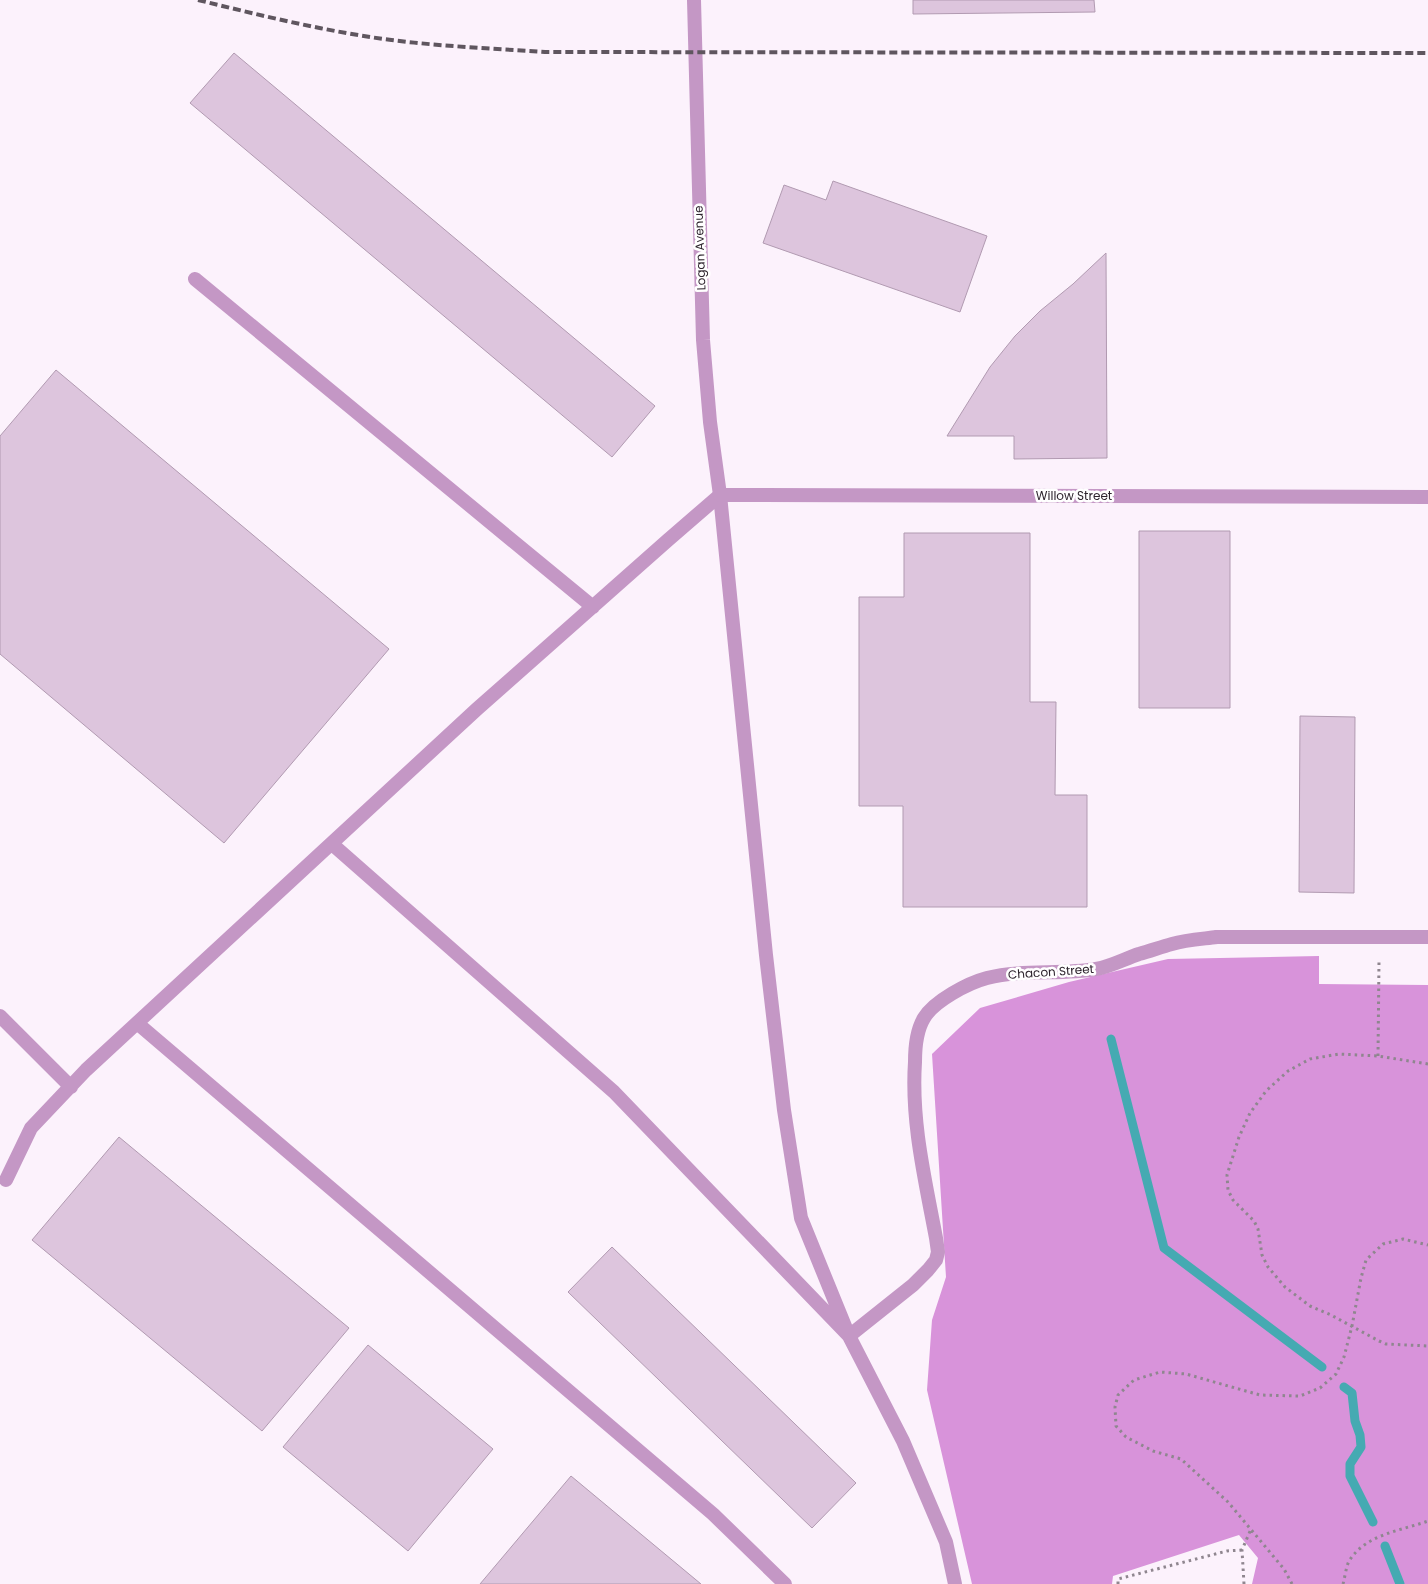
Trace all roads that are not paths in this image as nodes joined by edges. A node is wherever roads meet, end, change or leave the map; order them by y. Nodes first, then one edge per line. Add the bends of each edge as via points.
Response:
1 (694, 0) edge
2 (195, 279) dead end
3 (720, 495) junction
4 (1428, 497) edge
5 (593, 607) junction
6 (332, 844) junction
7 (1428, 937) edge
8 (0, 1016) edge
9 (137, 1023) junction
10 (70, 1087) junction
11 (6, 1180) dead end
12 (849, 1336) junction
13 (785, 1584) edge
14 (955, 1584) edge

1 - 3 street, Logan Avenue via 703,340
2 - 5 street
3 - 4 street, Willow Street
3 - 5 street
3 - 12 street, Logan Avenue via 784,1110 801,1218
5 - 6 street
6 - 9 street
6 - 12 street via 614,1092
7 - 12 street, Chacon Street via 1217,937 1173,944 1095,969 1008,974 984,979 932,1007 917,1033 913,1090 918,1144 938,1252 936,1260 913,1285
8 - 10 street
9 - 10 street
9 - 13 street via 714,1514
10 - 11 street via 31,1128
12 - 14 street via 903,1441 946,1542

